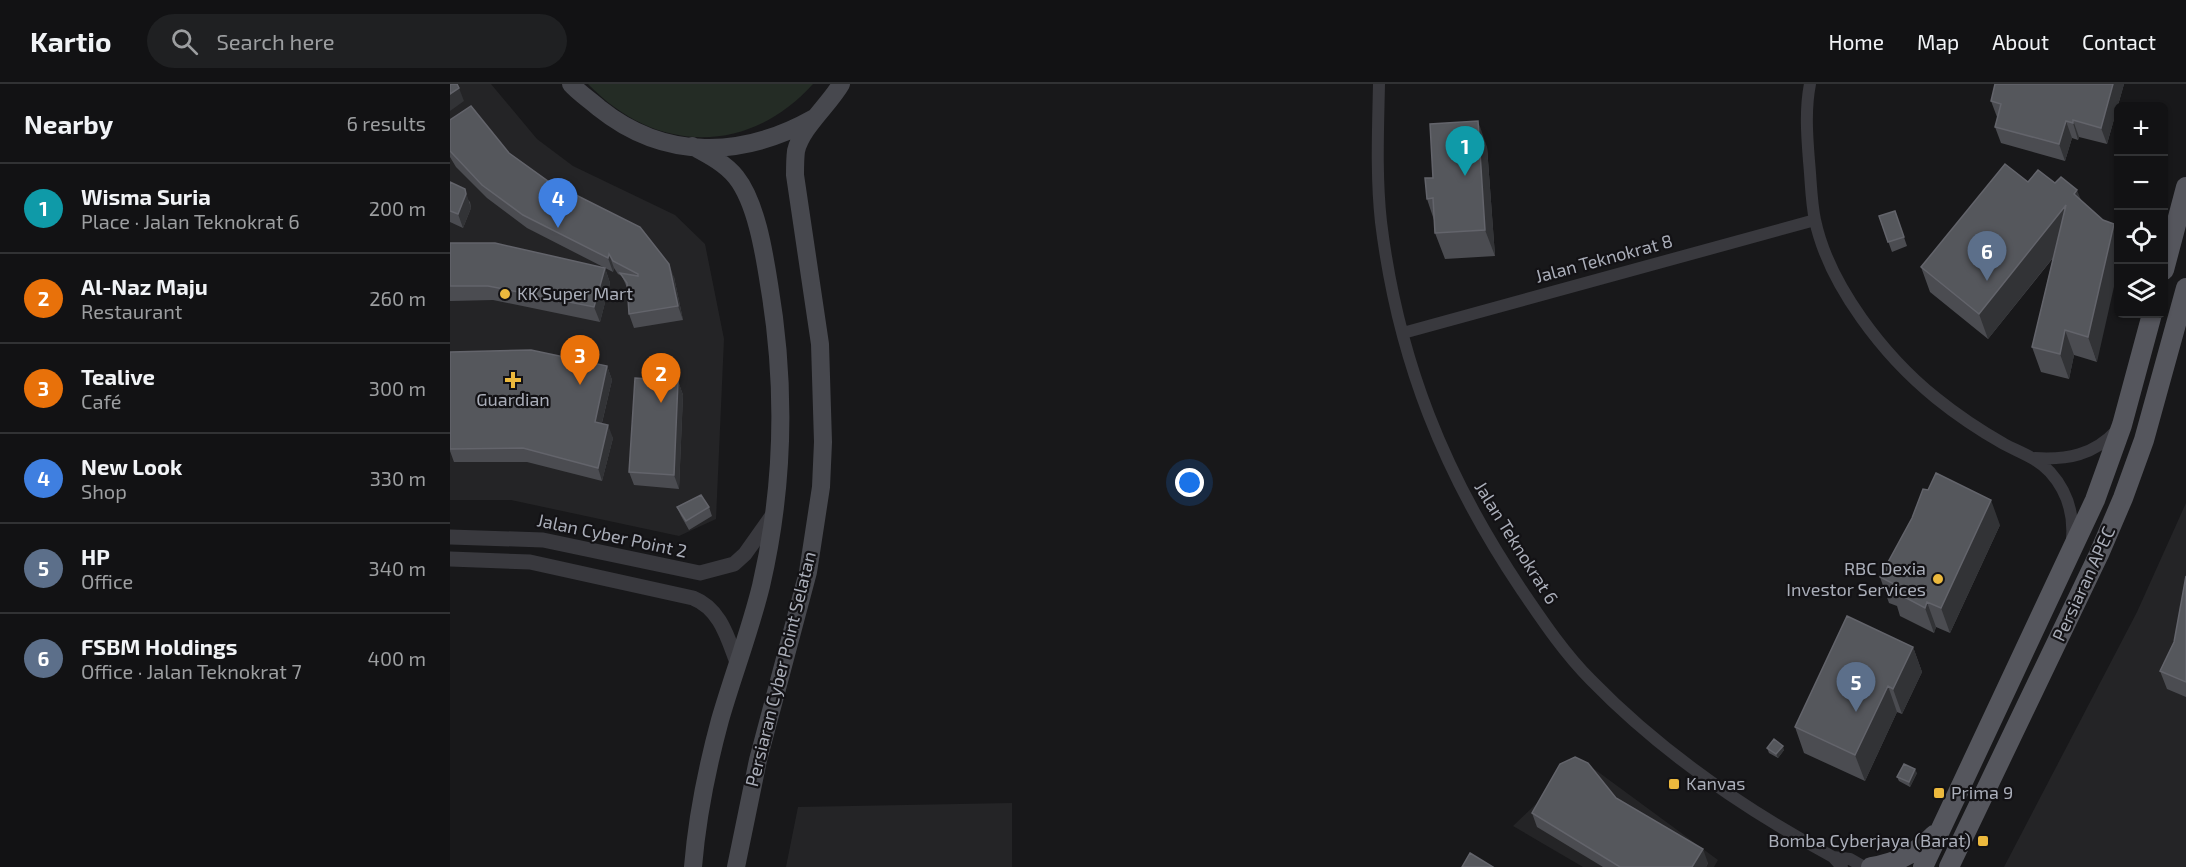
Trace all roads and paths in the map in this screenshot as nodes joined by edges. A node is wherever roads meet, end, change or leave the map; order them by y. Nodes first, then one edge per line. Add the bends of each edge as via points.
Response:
1 (571, 84) edge
2 (841, 84) edge
3 (1379, 84) edge
4 (1810, 84) edge
5 (816, 117) junction
6 (692, 146) junction
7 (2186, 187) edge
8 (1815, 220) junction
9 (2165, 264) edge
10 (2186, 288) edge
11 (2151, 318) edge
12 (1402, 333) junction
13 (2122, 425) junction
14 (2035, 458) junction
15 (775, 512) junction
16 (450, 537) edge
17 (2071, 555) junction
18 (450, 560) edge
19 (738, 665) junction
20 (1942, 827) junction
21 (1833, 857) junction
22 (693, 867) edge
23 (736, 867) edge
24 (1842, 867) edge
25 (1864, 867) edge
26 (1871, 867) edge
27 (1923, 867) edge
28 (1949, 867) edge

1 - 6 main road via 622,126 645,137
2 - 5 main road
3 - 12 street, Jalan Teknokrat 6 via 1381,221
4 - 8 street via 1808,150
5 - 6 main road via 788,132 744,147
5 - 23 main road, Persiaran Cyber Point Selatan via 796,150 795,175 820,344 821,487 808,572 758,760
6 - 15 main road via 735,175 748,195 767,270 781,408
7 - 9 main road
8 - 12 street, Jalan Teknokrat 8
8 - 14 street via 1830,261 1857,312 1885,347 1936,398 2006,445
10 - 28 main road, Persiaran APEC via 2147,430 2123,498
11 - 13 main road, Persiaran APEC
12 - 21 street, Jalan Teknokrat 6 via 1422,404 1488,541 1590,680 1680,760 1756,814
13 - 14 street via 2085,453
13 - 17 main road, Persiaran APEC via 2096,500
14 - 17 street via 2067,496 2073,525
15 - 16 street, Jalan Cyber Point 2 via 734,564 700,573 543,540
15 - 19 main road
17 - 20 main road, Persiaran APEC
18 - 19 street via 530,562 693,598 713,611
19 - 22 main road via 720,722 696,827
20 - 26 main road via 1923,846
20 - 27 main road, Persiaran APEC
21 - 24 street, Jalan Teknokrat 6
21 - 25 street, Jalan Teknokrat 6 via 1850,859

